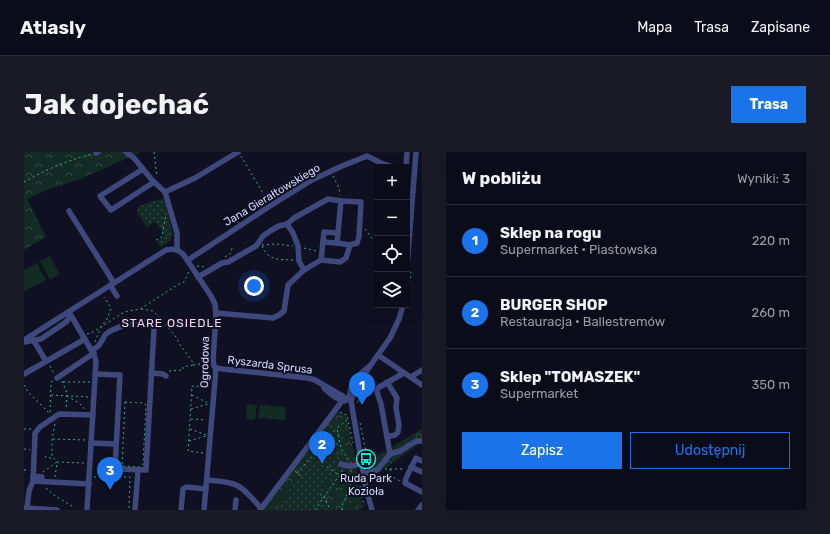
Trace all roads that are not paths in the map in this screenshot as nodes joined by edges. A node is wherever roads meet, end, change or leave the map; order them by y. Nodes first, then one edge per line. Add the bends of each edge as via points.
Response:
1 (126, 152) edge
2 (407, 152) edge
3 (416, 152) edge
4 (239, 153) edge
5 (366, 154) edge
6 (383, 164) edge
7 (406, 164) edge
8 (143, 169) junction
9 (410, 172) edge
10 (415, 174) junction
11 (156, 184) junction
12 (165, 192) junction
13 (341, 201) junction
14 (69, 211) dead end
15 (287, 224) junction
16 (338, 233) junction
17 (410, 236) edge
18 (323, 242) junction
19 (337, 244) junction
20 (350, 245) junction
21 (177, 250) junction
22 (188, 260) junction
23 (321, 260) junction
24 (304, 270) junction
25 (198, 277) junction
26 (112, 284) junction
27 (117, 296) dead end
28 (402, 308) edge
29 (69, 312) junction
30 (216, 313) junction
31 (84, 337) junction
32 (27, 339) edge
33 (92, 350) junction
34 (378, 355) junction
35 (46, 361) junction
36 (216, 368) junction
37 (422, 370) edge
38 (403, 372) junction
39 (151, 373) junction
40 (24, 374) edge
41 (95, 374) junction
42 (166, 374) road end
43 (411, 377) junction
44 (60, 380) road end
45 (387, 382) junction
46 (320, 383) junction
47 (422, 385) edge
48 (354, 400) junction
49 (342, 401) junction
50 (91, 415) junction
51 (387, 437) junction
52 (90, 441) junction
53 (422, 441) edge
54 (116, 444) junction
55 (390, 454) junction
56 (422, 461) edge
57 (362, 464) junction
58 (343, 465) road end
59 (410, 469) junction
60 (138, 470) junction
61 (422, 472) edge
62 (367, 473) road end
63 (42, 477) road end
64 (33, 479) junction
65 (207, 480) junction
66 (89, 484) junction
67 (206, 489) junction
68 (422, 492) edge
69 (26, 499) edge
70 (236, 500) dead end
71 (422, 505) edge
72 (26, 508) edge
73 (260, 509) edge
74 (57, 510) edge
75 (87, 510) edge
76 (135, 510) edge
77 (181, 510) edge
78 (204, 510) edge
79 (235, 510) edge
80 (372, 510) edge
81 (418, 510) edge

1 - 8 street
2 - 7 street
3 - 10 street
4 - 12 street
5 - 6 street, Jana Gierałtowskiego
5 - 22 street, Jana Gierałtowskiego via 312,180
8 - 11 street
8 - 11 street via 100,196 111,210
9 - 10 street
10 - 17 street
11 - 12 street
12 - 21 street via 177,233
13 - 15 street via 328,199
13 - 16 street
13 - 20 street via 361,202 359,237 357,243
14 - 26 street
15 - 24 street via 298,246 299,260
15 - 25 street via 270,231 256,246
16 - 18 street via 324,232
16 - 19 street
18 - 19 street
18 - 23 street
19 - 20 street
20 - 23 street via 346,258 340,262
21 - 22 street, Ogrodowa
21 - 26 street via 166,250
22 - 25 street, Ogrodowa
23 - 24 street
24 - 30 street via 288,285 284,311 279,316 273,318
25 - 30 street, Ogrodowa via 213,300
26 - 27 street
26 - 29 street
28 - 34 street via 397,325
29 - 31 street
29 - 32 street
30 - 36 street, Ogrodowa via 213,360
31 - 33 street
31 - 35 street
32 - 35 street
33 - 39 street via 99,346 109,332 134,322 148,323 154,329
33 - 41 street via 96,361
33 - 44 street
34 - 38 street
34 - 48 street via 358,384
35 - 40 street
36 - 46 street, Ryszarda Sprusa via 308,378
36 - 65 street, Ogrodowa
37 - 43 street
38 - 43 street
38 - 45 street
39 - 42 street
39 - 60 street via 146,470
41 - 50 street
41 - 54 street via 120,375
43 - 47 street
45 - 51 street via 376,389
45 - 51 street via 397,398 399,425 398,432
46 - 48 street, Ryszarda Sprusa
46 - 49 street, Ryszarda Sprusa via 332,396
48 - 49 street
48 - 57 street
49 - 73 street
50 - 52 street
50 - 64 street via 51,416 37,429
51 - 55 street
52 - 54 street
52 - 66 street
53 - 55 street via 416,441
54 - 60 street via 115,469
55 - 62 street via 377,470
56 - 59 street via 416,458
57 - 58 street
57 - 80 street
59 - 61 street
59 - 68 street via 406,482
60 - 76 street
63 - 64 street
64 - 66 street
64 - 69 street
65 - 67 street, Ogrodowa
65 - 73 street via 236,485 246,492
66 - 75 street
67 - 77 street via 183,489
67 - 78 street, Ogrodowa
69 - 72 street
70 - 79 street
71 - 81 street
72 - 74 street

